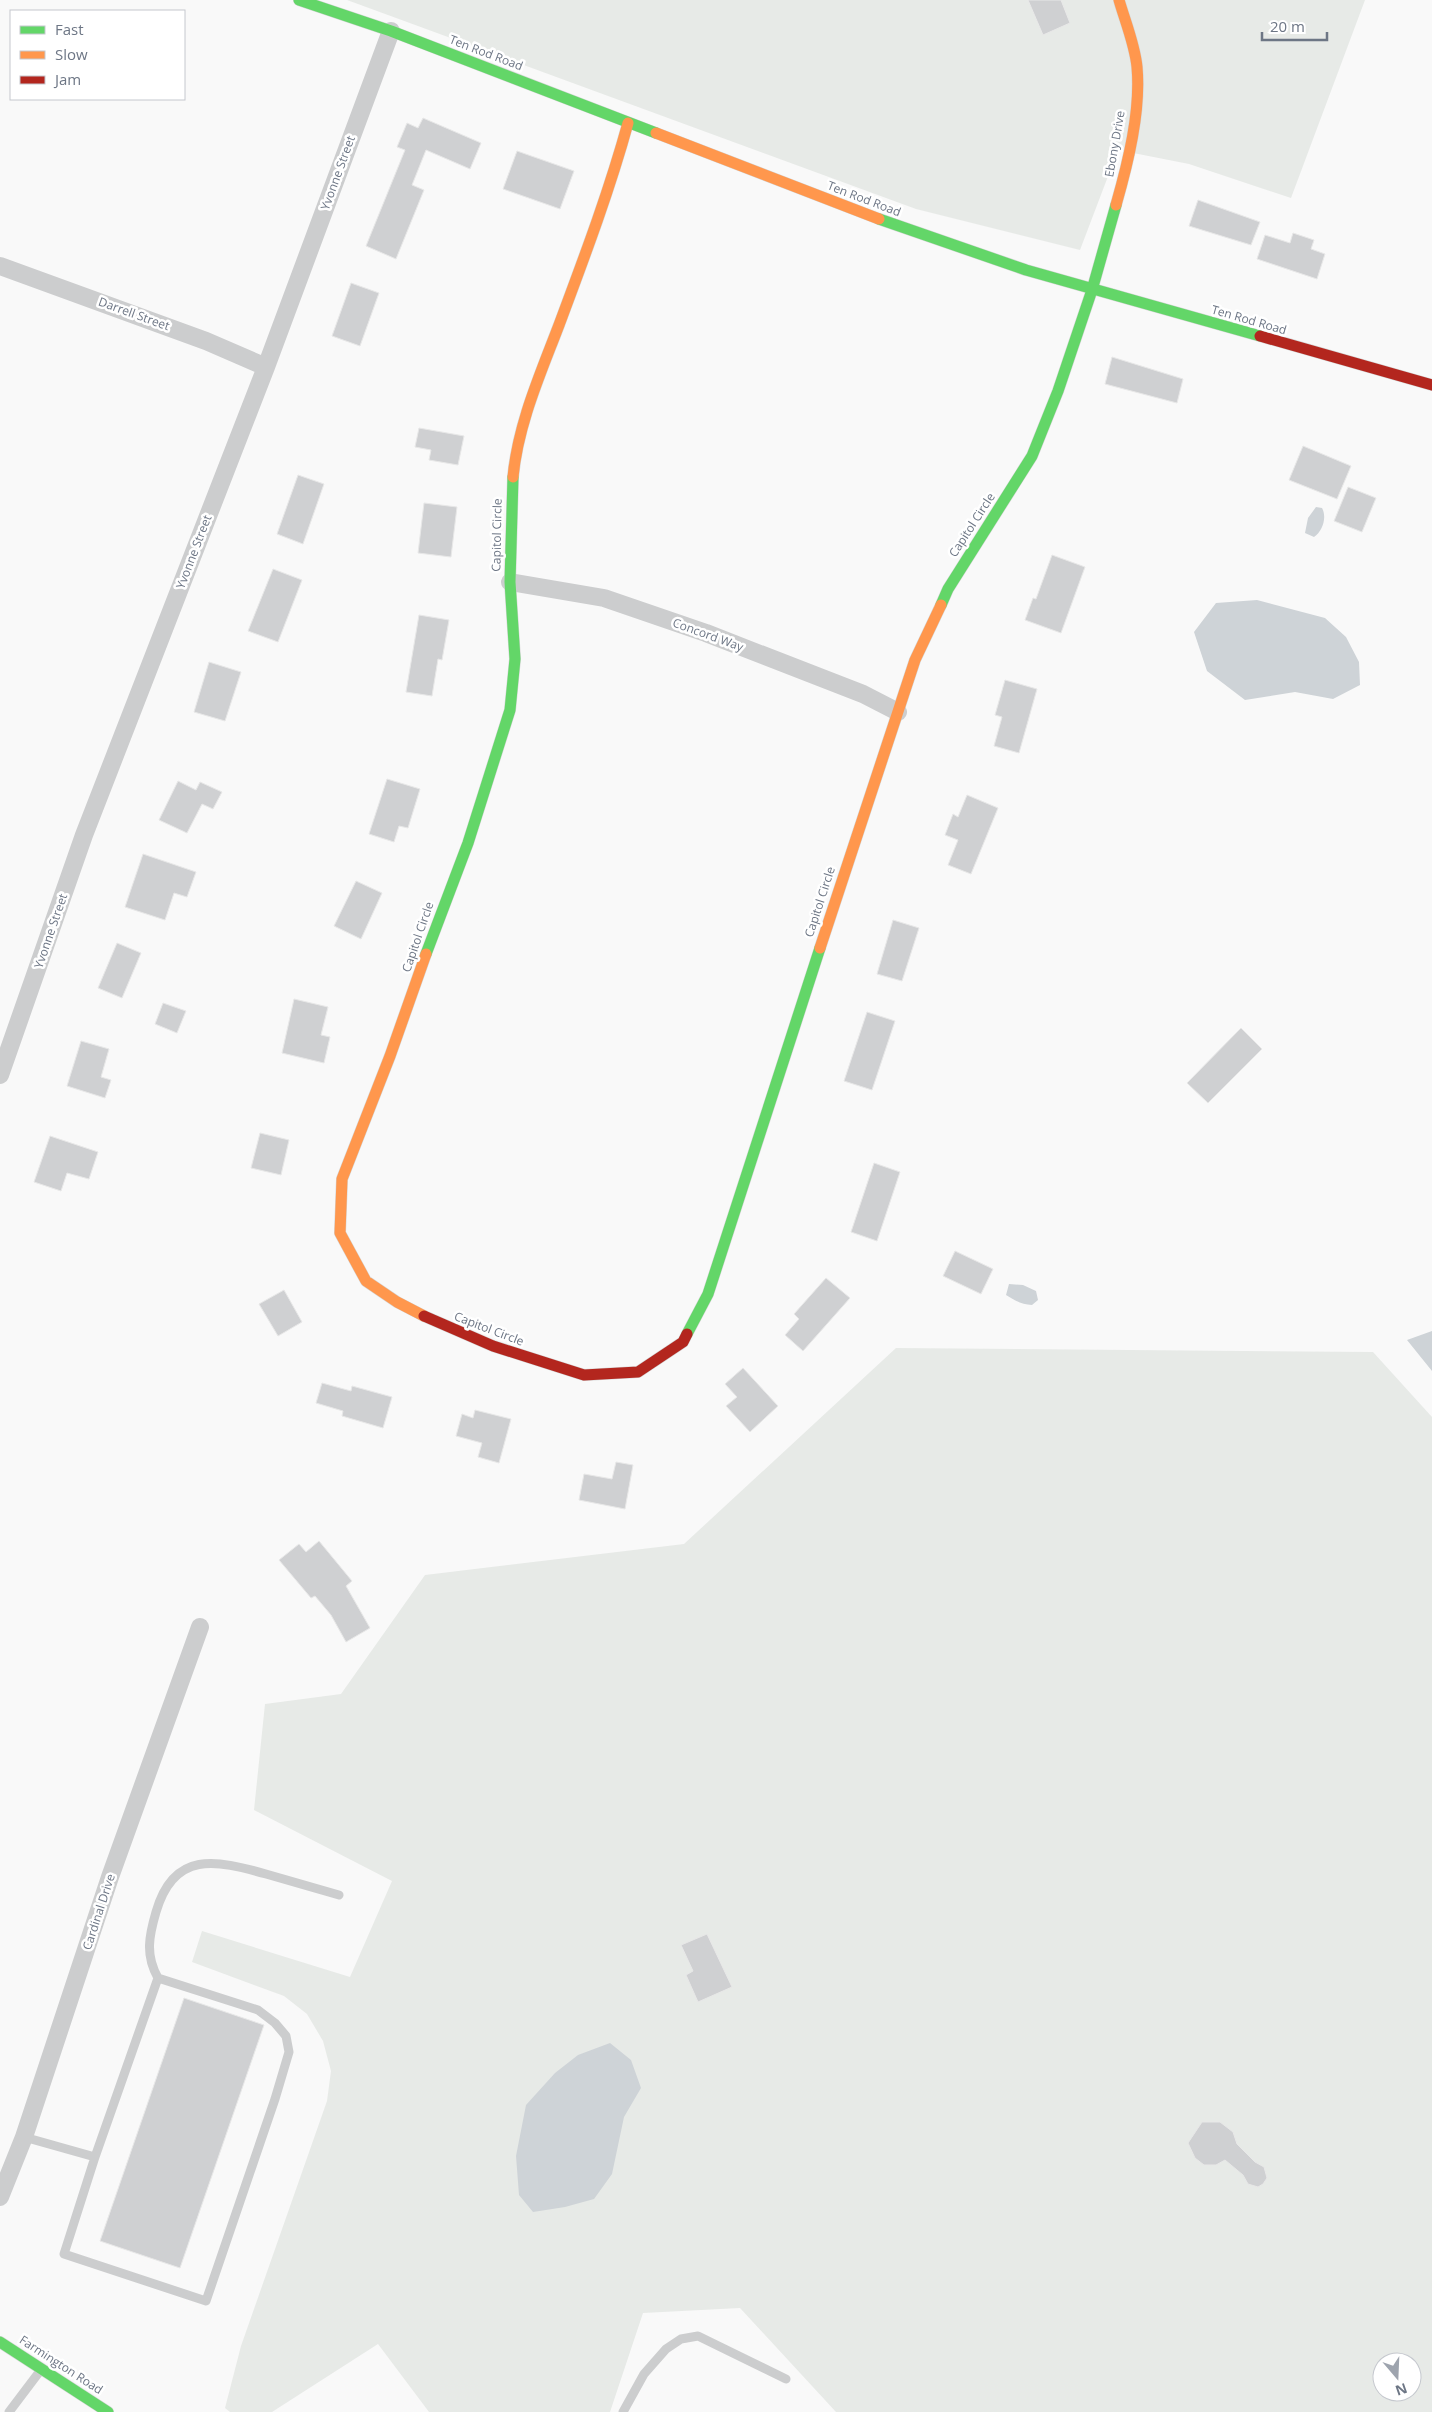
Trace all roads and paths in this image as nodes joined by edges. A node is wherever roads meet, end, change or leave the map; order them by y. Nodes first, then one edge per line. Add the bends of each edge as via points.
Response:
1 (299, 0) edge
2 (1119, 0) edge
3 (391, 31) junction
4 (628, 123) junction
5 (0, 266) edge
6 (1092, 290) junction
7 (266, 367) junction
8 (1429, 382) edge
9 (510, 582) junction
10 (898, 712) junction
11 (0, 1075) edge
12 (200, 1627) dead end
13 (339, 1894) dead end
14 (158, 1978) junction
15 (24, 2137) junction
16 (95, 2157) junction
17 (0, 2197) edge
18 (0, 2342) edge
19 (41, 2368) junction
20 (786, 2378) dead end
21 (9, 2412) edge
22 (108, 2412) edge
23 (623, 2412) edge

1 - 3 main road, Ten Rod Road
2 - 6 main road, Ebony Drive via 1137,67 1135,118 1124,177
3 - 4 main road, Ten Rod Road
3 - 7 street, Yvonne Street
4 - 6 main road, Ten Rod Road via 910,231
4 - 9 main road, Capitol Circle via 610,187 528,406 516,449 511,502
5 - 7 street, Darrell Street via 206,341
6 - 8 main road, Ten Rod Road
6 - 10 main road, Capitol Circle via 1032,456 948,588 915,660
7 - 11 street, Yvonne Street via 84,835
9 - 10 street, Concord Way via 604,598 706,633 863,694
9 - 10 main road, Capitol Circle via 515,659 510,710 468,843 342,1179 340,1233 366,1280 397,1302 444,1326 543,1364 584,1375 638,1372 682,1342 704,1302 726,1244
12 - 15 street, Cardinal Drive via 110,1877
13 - 14 lane via 230,1864 209,1862 190,1866 175,1876 162,1893 148,1940 149,1957
14 - 16 lane
14 - 16 lane via 258,2010 286,2036 289,2052 206,2301 64,2254
15 - 16 lane
15 - 17 street, Cardinal Drive
18 - 19 main road, Farmington Road
19 - 21 lane
19 - 22 main road, Farmington Road
20 - 23 lane via 698,2336 681,2339 666,2349 644,2374

